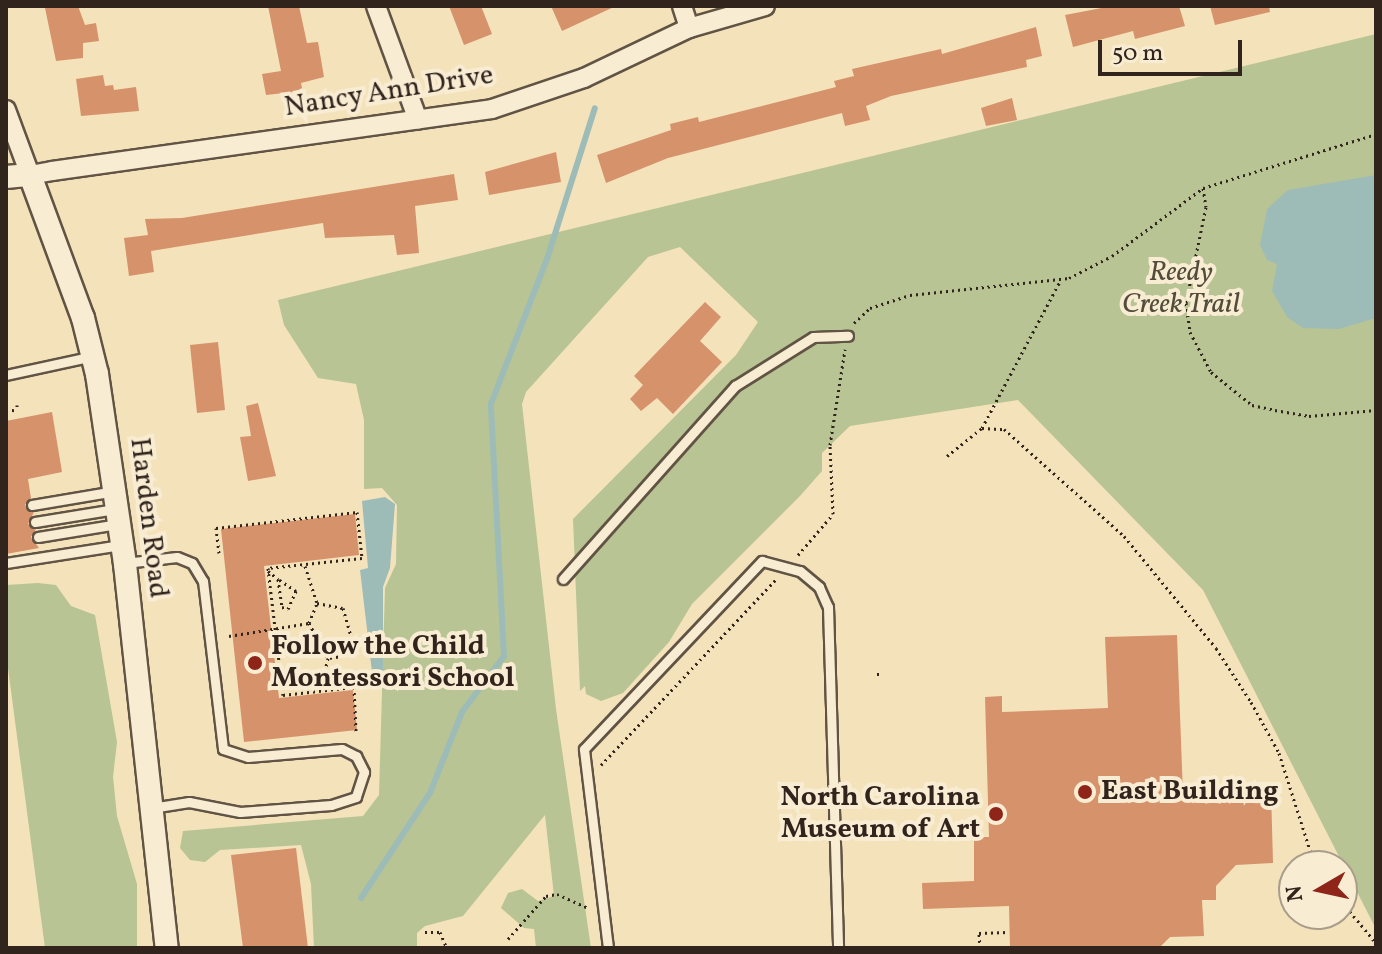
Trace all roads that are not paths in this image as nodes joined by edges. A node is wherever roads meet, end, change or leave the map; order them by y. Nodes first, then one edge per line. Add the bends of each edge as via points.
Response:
1 (376, 6) edge
2 (682, 6) edge
3 (765, 6) edge
4 (689, 28) junction
5 (6, 110) edge
6 (418, 120) junction
7 (30, 175) junction
8 (6, 177) edge
9 (848, 336) road end
10 (93, 356) junction
11 (6, 375) edge
12 (32, 505) dead end
13 (35, 522) dead end
14 (120, 526) junction
15 (38, 537) dead end
16 (6, 563) edge
17 (563, 579) dead end
18 (151, 808) junction
19 (167, 948) edge
20 (608, 948) edge
21 (838, 948) edge

1 - 6 street
2 - 4 street
3 - 4 street, Nancy Ann Drive
4 - 6 street, Nancy Ann Drive via 584,78 521,100
5 - 7 street, Harden Road
6 - 7 street, Nancy Ann Drive
7 - 8 street, Nancy Ann Drive
7 - 10 street, Harden Road
9 - 17 lane via 813,337 735,386
10 - 11 lane
10 - 14 street, Harden Road
12 - 14 lane
13 - 14 lane
14 - 15 lane
14 - 16 lane
14 - 18 street, Harden Road
14 - 18 lane via 192,563 203,581 223,749 248,757 342,749 356,756 364,772 356,797 331,805 240,812 189,802
18 - 19 street, Harden Road
20 - 21 lane via 584,749 762,561 800,571 819,587 830,618

